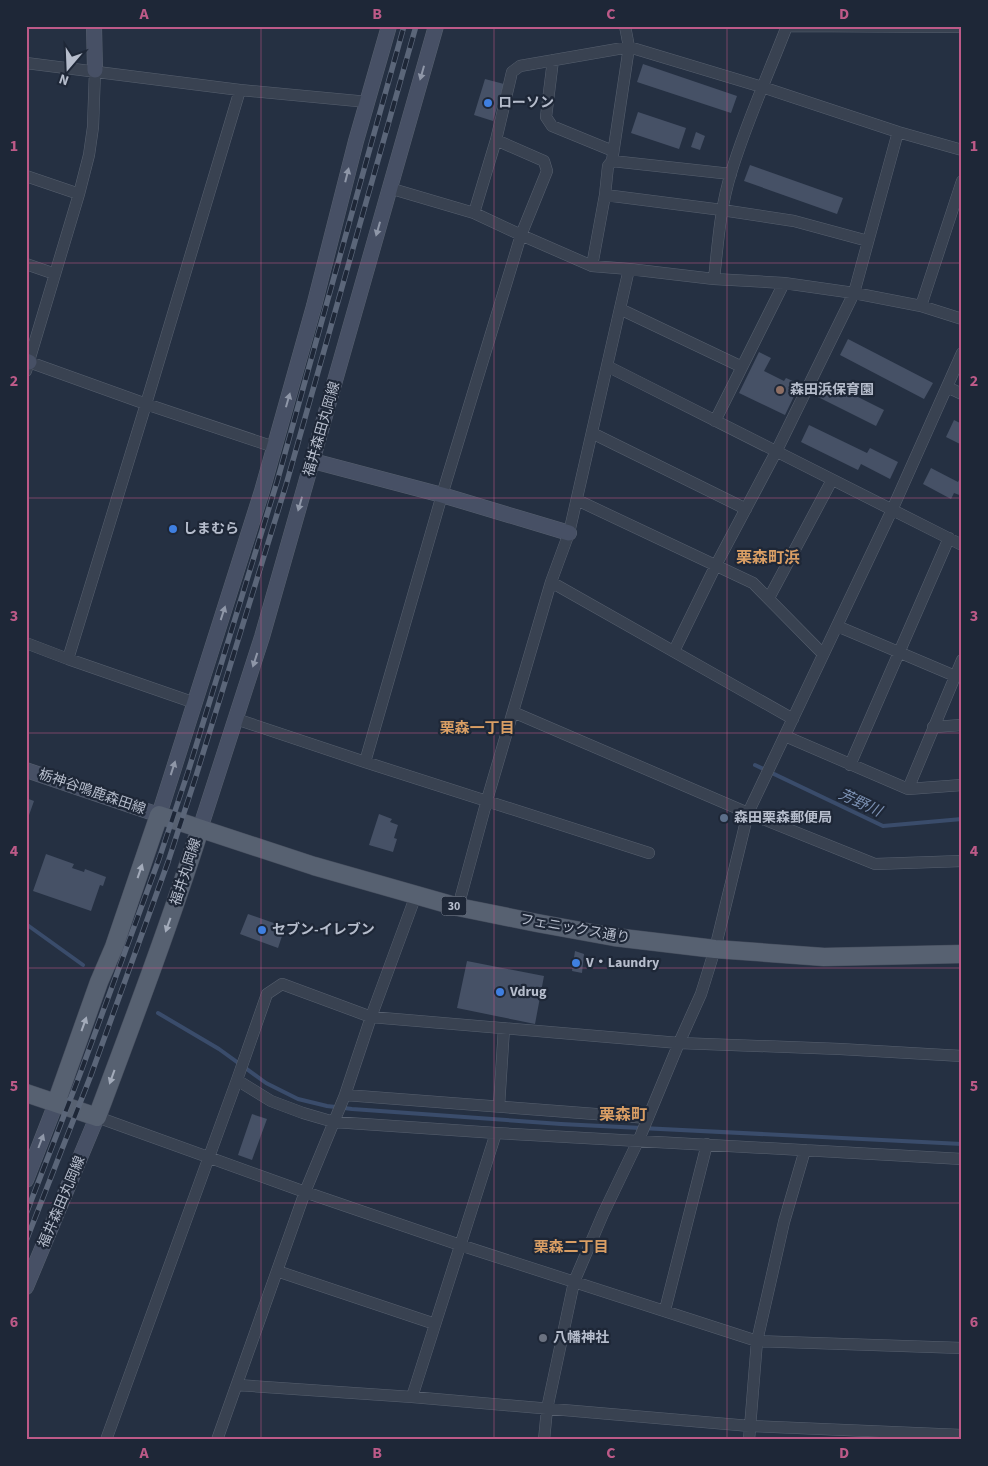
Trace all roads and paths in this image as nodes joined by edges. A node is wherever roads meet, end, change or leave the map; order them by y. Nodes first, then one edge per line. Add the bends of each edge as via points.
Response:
1 (94, 26) edge
2 (389, 26) edge
3 (436, 26) edge
4 (625, 26) edge
5 (787, 26) edge
6 (962, 28) edge
7 (629, 47) junction
8 (553, 60) junction
9 (26, 62) edge
10 (95, 70) junction
11 (762, 86) junction
12 (240, 90) junction
13 (368, 102) junction
14 (898, 132) junction
15 (496, 140) junction
16 (962, 150) edge
17 (613, 156) junction
18 (731, 174) junction
19 (26, 176) edge
20 (962, 180) edge
21 (390, 188) junction
22 (79, 194) junction
23 (605, 195) junction
24 (722, 210) junction
25 (474, 213) junction
26 (521, 235) junction
27 (868, 241) junction
28 (26, 264) edge
29 (592, 266) junction
30 (629, 269) junction
31 (55, 274) junction
32 (714, 279) junction
33 (784, 283) junction
34 (854, 293) junction
35 (920, 306) junction
36 (620, 309) junction
37 (962, 319) edge
38 (962, 353) edge
39 (27, 365) edge
40 (607, 366) junction
41 (742, 367) junction
42 (947, 387) junction
43 (962, 394) edge
44 (146, 404) junction
45 (715, 421) junction
46 (592, 433) junction
47 (274, 447) junction
48 (776, 452) junction
49 (313, 460) junction
50 (832, 480) junction
51 (442, 495) junction
52 (577, 500) junction
53 (746, 509) junction
54 (892, 510) junction
55 (569, 533) junction
56 (949, 538) junction
57 (962, 544) edge
58 (716, 565) junction
59 (551, 582) junction
60 (769, 598) junction
61 (837, 626) junction
62 (26, 643) edge
63 (674, 651) junction
64 (900, 653) junction
65 (823, 654) junction
66 (68, 659) junction
67 (961, 663) edge
68 (955, 676) junction
69 (195, 702) junction
70 (513, 712) junction
71 (236, 718) junction
72 (792, 719) junction
73 (962, 725) edge
74 (934, 726) junction
75 (785, 736) junction
76 (365, 762) junction
77 (850, 765) junction
78 (26, 770) edge
79 (962, 785) edge
80 (908, 789) junction
81 (487, 800) junction
82 (748, 813) junction
83 (159, 815) junction
84 (200, 829) junction
85 (649, 853) dead end
86 (962, 861) edge
87 (416, 895) junction
88 (458, 907) junction
89 (715, 949) junction
90 (962, 954) edge
91 (372, 1017) junction
92 (504, 1028) junction
93 (679, 1043) junction
94 (962, 1056) edge
95 (237, 1080) junction
96 (26, 1093) edge
97 (345, 1095) junction
98 (56, 1103) junction
99 (498, 1106) junction
100 (97, 1117) junction
101 (648, 1118) junction
102 (334, 1122) junction
103 (496, 1133) junction
104 (639, 1139) junction
105 (707, 1144) junction
106 (805, 1150) junction
107 (209, 1157) junction
108 (962, 1159) edge
109 (26, 1180) edge
110 (305, 1192) junction
111 (460, 1244) junction
112 (277, 1271) junction
113 (574, 1282) junction
114 (26, 1287) edge
115 (665, 1310) junction
116 (435, 1324) junction
117 (757, 1341) junction
118 (962, 1348) edge
119 (237, 1385) junction
120 (412, 1397) junction
121 (547, 1409) junction
122 (750, 1426) junction
123 (962, 1435) edge
124 (106, 1440) edge
125 (217, 1440) edge
126 (544, 1440) edge
127 (749, 1440) edge

1 - 10 main road
2 - 13 main road
3 -> 21 main road, 福井森田丸岡線
4 - 7 street
5 - 6 street
5 - 11 street
7 - 8 street
7 - 11 street
7 - 17 street
8 - 15 street via 520,66 512,72
8 - 17 street via 546,118 552,126
9 - 10 street
10 - 12 street
10 - 22 street via 93,127
11 - 14 street
11 - 18 street
12 - 13 street
12 - 44 street
47 -> 13 main road
14 - 16 street
14 - 27 street
15 - 25 street
15 - 26 street via 544,161 547,171
17 - 18 street
17 - 23 street via 608,166
18 - 24 street
19 - 22 street
20 - 35 street
21 - 25 street
21 -> 49 main road, 福井森田丸岡線
22 - 31 street
23 - 24 street
23 - 29 street
24 - 27 street via 794,221
24 - 32 street
25 - 26 street
26 - 29 street
26 - 51 street
27 - 34 street
28 - 31 street
29 - 30 street
30 - 32 street
30 - 36 street
31 - 39 street
32 - 33 street
33 - 34 street
33 - 41 street
34 - 35 street
34 - 48 street
35 - 37 street
36 - 40 street
36 - 41 street
38 - 42 street
39 - 44 street
40 - 45 street
40 - 46 street
41 - 45 street
42 - 43 street
42 - 54 street
44 - 47 street
44 - 66 street
45 - 48 street
46 - 52 street
46 - 53 street
69 -> 47 main road
48 - 50 street
48 - 53 street
49 - 51 main road
49 -> 71 main road, 福井森田丸岡線
50 - 54 street
50 - 60 street
51 - 55 main road
51 - 76 street
52 - 55 street
52 - 58 street
53 - 58 street
54 - 56 street
54 - 61 street
55 - 59 street
56 - 57 street
56 - 64 street
58 - 60 street via 753,583
58 - 63 street
59 - 63 street
59 - 70 street
60 - 65 street
61 - 64 street
61 - 65 street
62 - 66 street
63 - 72 street
64 - 68 street
64 - 77 street
65 - 72 street
66 - 69 street
67 - 68 street
68 - 74 street
83 -> 69 main road
70 - 81 street
70 - 82 street
71 - 76 street
71 - 84 main road, 福井森田丸岡線
72 - 75 street
73 - 74 street
74 - 80 street
75 - 77 street
75 - 82 street
76 - 81 street
77 - 80 street
78 - 83 main road, 栃神谷鳴鹿森田線
79 - 80 street
81 - 85 street
81 - 88 street
82 - 86 street via 875,864
82 - 89 street
83 - 84 main road, 福井丸岡線 / 30
98 -> 83 main road
84 - 87 main road, フェニックス通り / 30
84 -> 100 main road, 福井丸岡線
87 - 88 main road, フェニックス通り / 30
87 - 91 street
88 - 89 main road, フェニックス通り / 30 via 614,937
89 - 90 main road, フェニックス通り / 30 via 824,957
89 - 93 street via 701,994
91 - 92 street
91 - 95 street via 282,984 267,994
91 - 97 street
92 - 93 street
92 - 99 street
93 - 94 street
93 - 101 street
95 - 102 street via 271,1100
95 - 107 street
96 - 98 main road
97 - 99 street
97 - 102 street
98 - 100 main road
109 -> 98 main road
99 - 101 street
100 - 107 street
100 - 114 main road, 福井森田丸岡線
101 - 104 street
102 - 103 street
102 - 110 street
103 - 104 street
103 - 111 street
104 - 105 street
104 - 113 street
105 - 106 street
105 - 115 street
106 - 108 street
106 - 117 street via 784,1222
107 - 110 street
107 - 124 street
110 - 111 street
110 - 112 street
111 - 113 street
111 - 116 street
112 - 116 street
112 - 119 street
113 - 115 street
113 - 121 street
115 - 117 street
116 - 120 street
117 - 118 street
117 - 122 street
119 - 120 street
119 - 125 street
120 - 121 street
121 - 122 street
121 - 126 street
122 - 123 street
122 - 127 street

